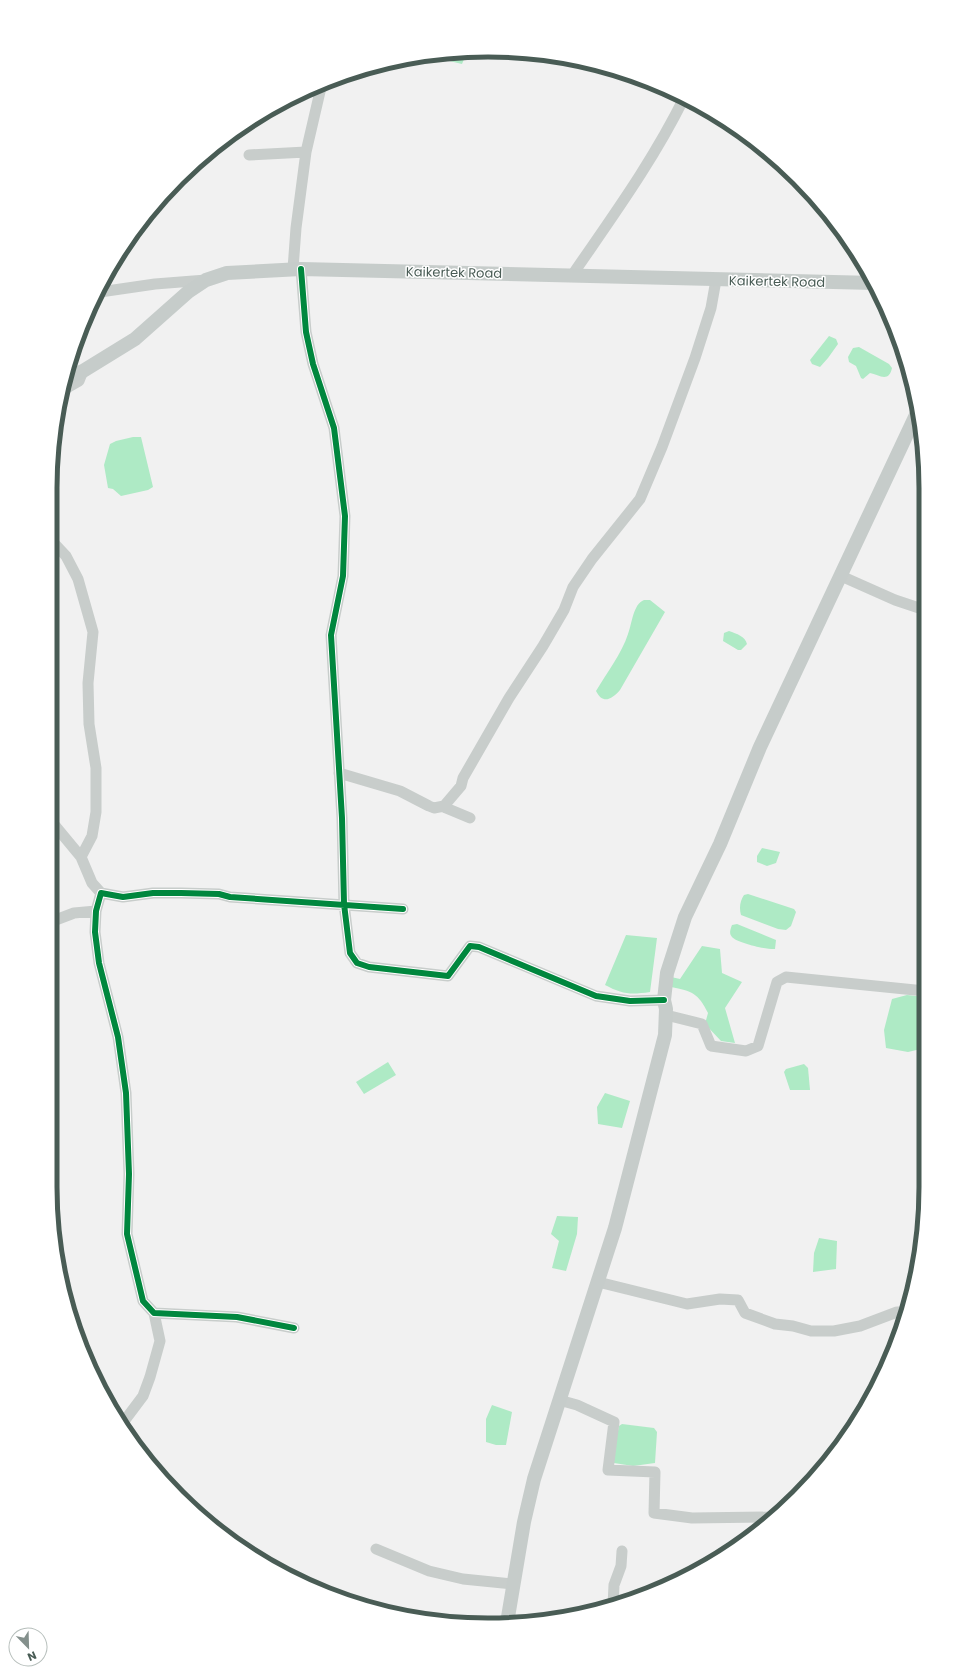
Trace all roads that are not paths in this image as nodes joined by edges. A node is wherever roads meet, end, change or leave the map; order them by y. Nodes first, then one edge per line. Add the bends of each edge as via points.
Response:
1 (320, 91) edge
2 (682, 103) edge
3 (306, 152) junction
4 (249, 155) dead end
5 (297, 269) junction
6 (572, 274) junction
7 (206, 280) junction
8 (716, 280) junction
9 (867, 283) edge
10 (104, 291) edge
11 (83, 371) junction
12 (72, 376) edge
13 (69, 386) edge
14 (913, 421) edge
15 (57, 546) edge
16 (841, 576) junction
17 (919, 608) edge
18 (339, 773) junction
19 (444, 806) junction
20 (470, 818) dead end
21 (57, 828) edge
22 (81, 856) junction
23 (101, 893) junction
24 (344, 904) junction
25 (403, 909) dead end
26 (96, 911) junction
27 (57, 919) edge
28 (919, 990) edge
29 (664, 1000) junction
30 (666, 1015) junction
31 (598, 1282) junction
32 (900, 1312) edge
33 (154, 1313) junction
34 (294, 1328) dead end
35 (559, 1400) junction
36 (126, 1419) edge
37 (765, 1517) edge
38 (376, 1549) dead end
39 (622, 1551) dead end
40 (512, 1584) junction
41 (613, 1599) edge
42 (507, 1617) edge

1 - 3 street
2 - 6 street via 648,164
3 - 4 street
3 - 5 street via 296,228
5 - 6 main road, Kaikertek Road
5 - 7 main road, Kaikertek Road via 227,273
5 - 18 street via 313,364 334,428 344,516 343,576 331,635
6 - 8 main road, Kaikertek Road
7 - 10 street
7 - 11 main road, Kaikertek Road via 188,292 135,339
8 - 9 main road, Kaikertek Road
8 - 19 street via 711,308 695,358 640,498 573,587 564,610 509,698 461,786
11 - 12 main road, Kaikertek Road
11 - 13 street via 79,381
14 - 16 main road
15 - 22 street via 66,556 78,579 93,632 88,683 96,768 96,812 92,836
16 - 17 street via 889,598
16 - 29 main road via 760,747 720,844 685,917 667,973
18 - 19 street via 400,792 434,808
18 - 24 street
19 - 20 street
21 - 22 street
22 - 23 street via 92,884
23 - 24 street via 123,897 153,893 219,894
23 - 26 street
24 - 25 street
24 - 29 street via 350,953 357,963 369,967 448,976 470,946 479,947 596,996 630,1001
26 - 27 street via 74,913
26 - 33 street via 95,932 99,962 118,1037 126,1093 129,1174 127,1234 143,1301
28 - 30 street via 786,977 777,982 758,1046 746,1051 711,1046 702,1024
29 - 30 main road
30 - 31 main road via 665,1035 616,1228
31 - 32 street via 687,1304 720,1298 738,1300 745,1313 775,1324 811,1330 834,1331 860,1326
31 - 35 main road
33 - 34 street via 237,1317
33 - 36 street via 160,1341 143,1396
35 - 37 street via 614,1422 608,1470 655,1472 654,1513 692,1518
35 - 40 main road via 534,1479
38 - 40 street via 429,1571 463,1579
39 - 41 street
40 - 42 main road

